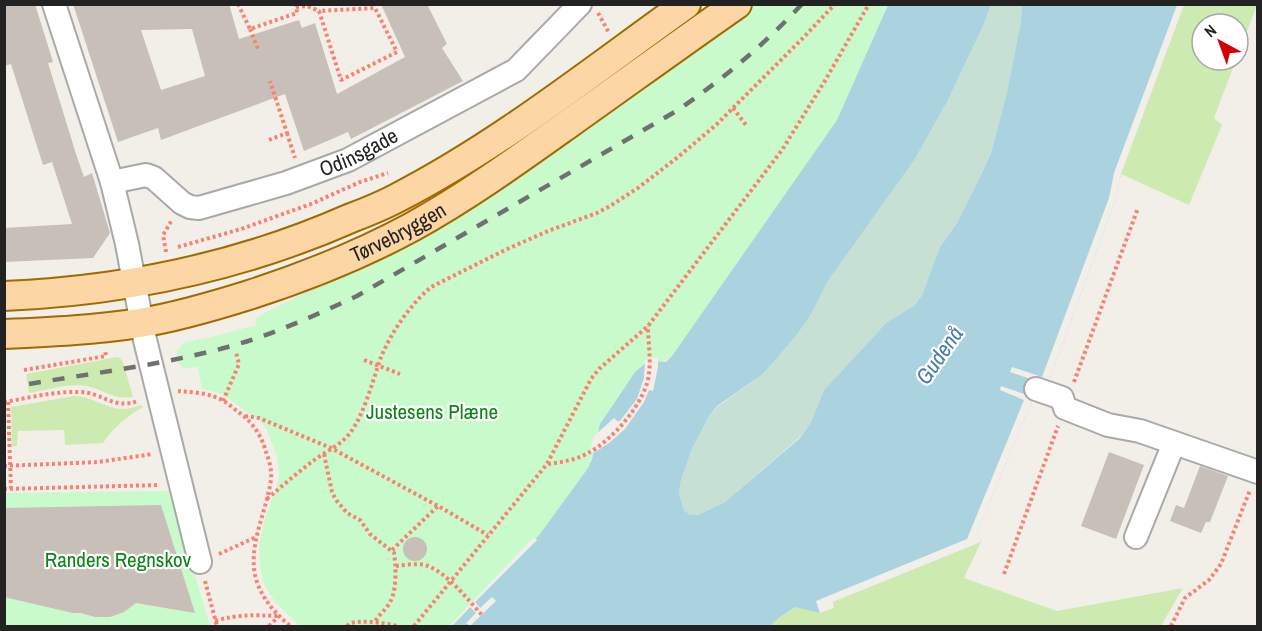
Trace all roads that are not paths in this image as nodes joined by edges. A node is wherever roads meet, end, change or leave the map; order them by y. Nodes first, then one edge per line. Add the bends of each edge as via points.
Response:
1 (54, 4) edge
2 (580, 4) edge
3 (687, 4) edge
4 (737, 4) edge
5 (112, 182) junction
6 (134, 283) junction
7 (4, 296) edge
8 (141, 322) junction
9 (4, 334) edge
10 (1036, 389) dead end
11 (1174, 443) junction
12 (1256, 476) edge
13 (1136, 537) dead end
14 (200, 562) dead end

1 - 5 street
2 - 5 street, Odinsgade via 516,70 348,160 199,208 182,203 146,175
3 - 6 main road, Tørvebryggen via 511,129 396,199 245,259
4 - 8 main road, Tørvebryggen via 499,172 411,227 282,284 227,302
5 - 6 street
6 - 7 main road, Tørvebryggen
6 - 8 street
8 - 9 main road, Tørvebryggen
8 - 14 street
10 - 11 street via 1062,398 1065,408 1108,425 1140,430
11 - 12 street
11 - 13 street

